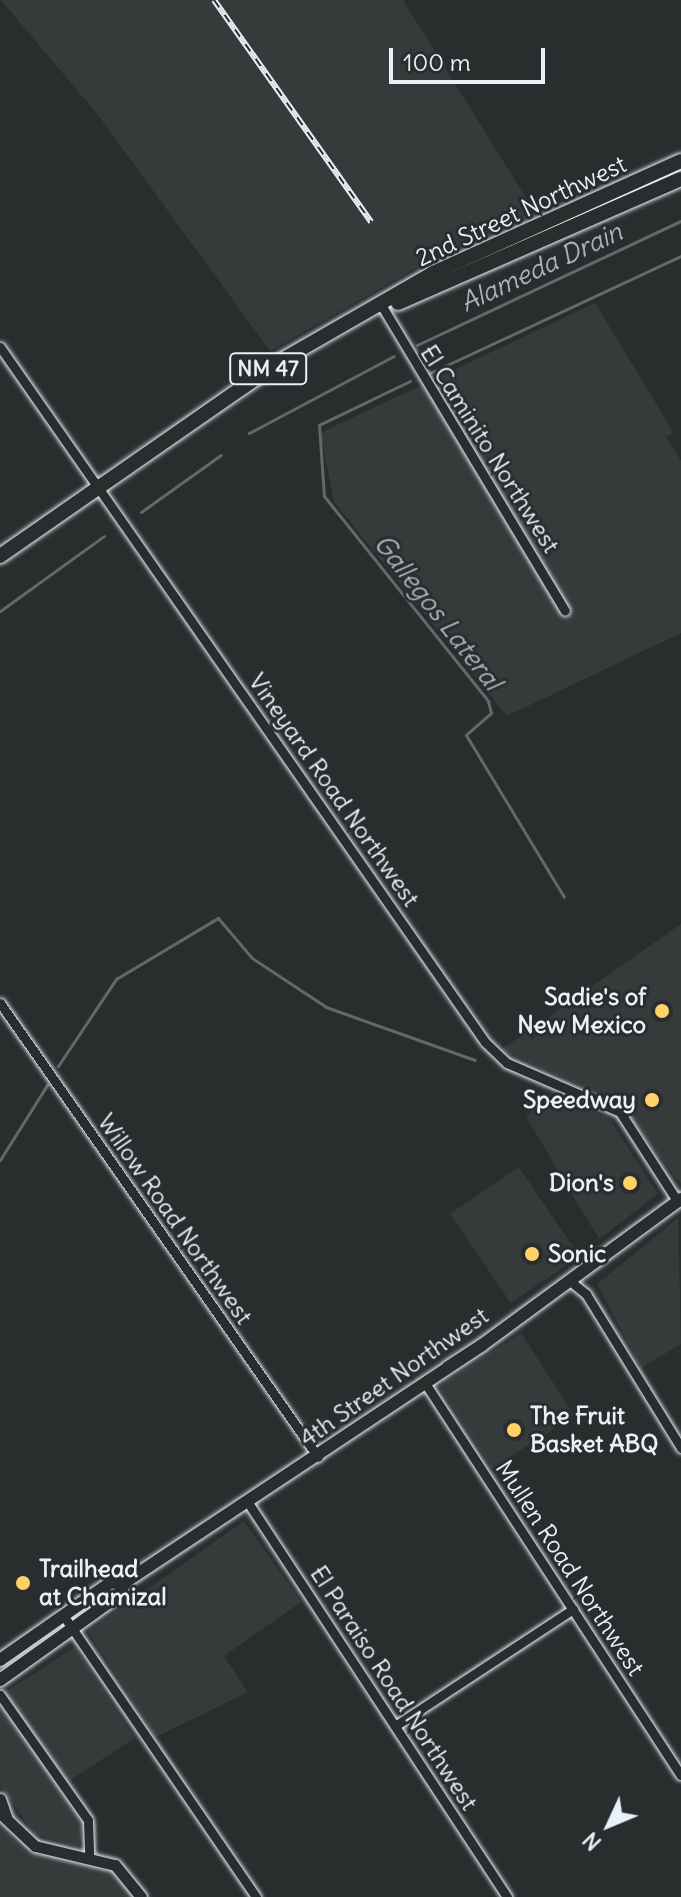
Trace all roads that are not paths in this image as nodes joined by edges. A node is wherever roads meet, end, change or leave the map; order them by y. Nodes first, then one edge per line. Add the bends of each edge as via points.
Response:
1 (681, 161) edge
2 (681, 179) edge
3 (383, 308) junction
4 (0, 347) edge
5 (99, 488) junction
6 (0, 556) edge
7 (565, 611) dead end
8 (0, 1003) edge
9 (679, 1200) edge
10 (570, 1281) junction
11 (425, 1383) junction
12 (681, 1448) edge
13 (318, 1457) junction
14 (247, 1501) junction
15 (127, 1581) junction
16 (573, 1609) junction
17 (63, 1615) junction
18 (73, 1629) junction
19 (33, 1637) junction
20 (0, 1660) edge
21 (0, 1669) edge
22 (0, 1681) edge
23 (0, 1695) edge
24 (395, 1726) junction
25 (681, 1775) edge
26 (0, 1799) edge
27 (4, 1817) edge
28 (89, 1857) junction
29 (141, 1897) edge
30 (256, 1897) edge
31 (507, 1897) edge

1 - 3 main road, 2nd Street Northwest / NM 47 via 433,273
2 - 3 main road, 2nd Street Northwest / NM 47
3 - 5 main road, 2nd Street Northwest / NM 47 via 282,360
3 - 7 street, El Caminito Northwest
4 - 5 street, Vineyard Road Northwest
5 - 6 main road, 2nd Street Northwest / NM 47
5 - 9 street, Vineyard Road Northwest via 485,1042 507,1063 620,1112
8 - 13 street, Willow Road Northwest
9 - 10 main road, 4th Street Northwest
10 - 11 main road, 4th Street Northwest
10 - 12 street via 586,1294
11 - 13 main road, 4th Street Northwest
11 - 16 street, Mullen Road Northwest
13 - 14 main road, 4th Street Northwest
14 - 15 main road, 4th Street Northwest
14 - 24 street, El Paraiso Road Northwest
15 - 17 main road, 4th Street Northwest via 110,1583
15 - 18 main road, 4th Street Northwest
16 - 24 street
16 - 25 street, Mullen Road Northwest
17 - 18 street
17 - 19 main road, 4th Street Northwest
18 - 22 main road, 4th Street Northwest
18 - 30 street
19 - 20 main road, 4th Street Northwest
19 - 21 main road
23 - 28 street via 88,1820
24 - 31 street, El Paraiso Road Northwest
26 - 27 street
27 - 28 street via 35,1846
28 - 29 street via 120,1869

